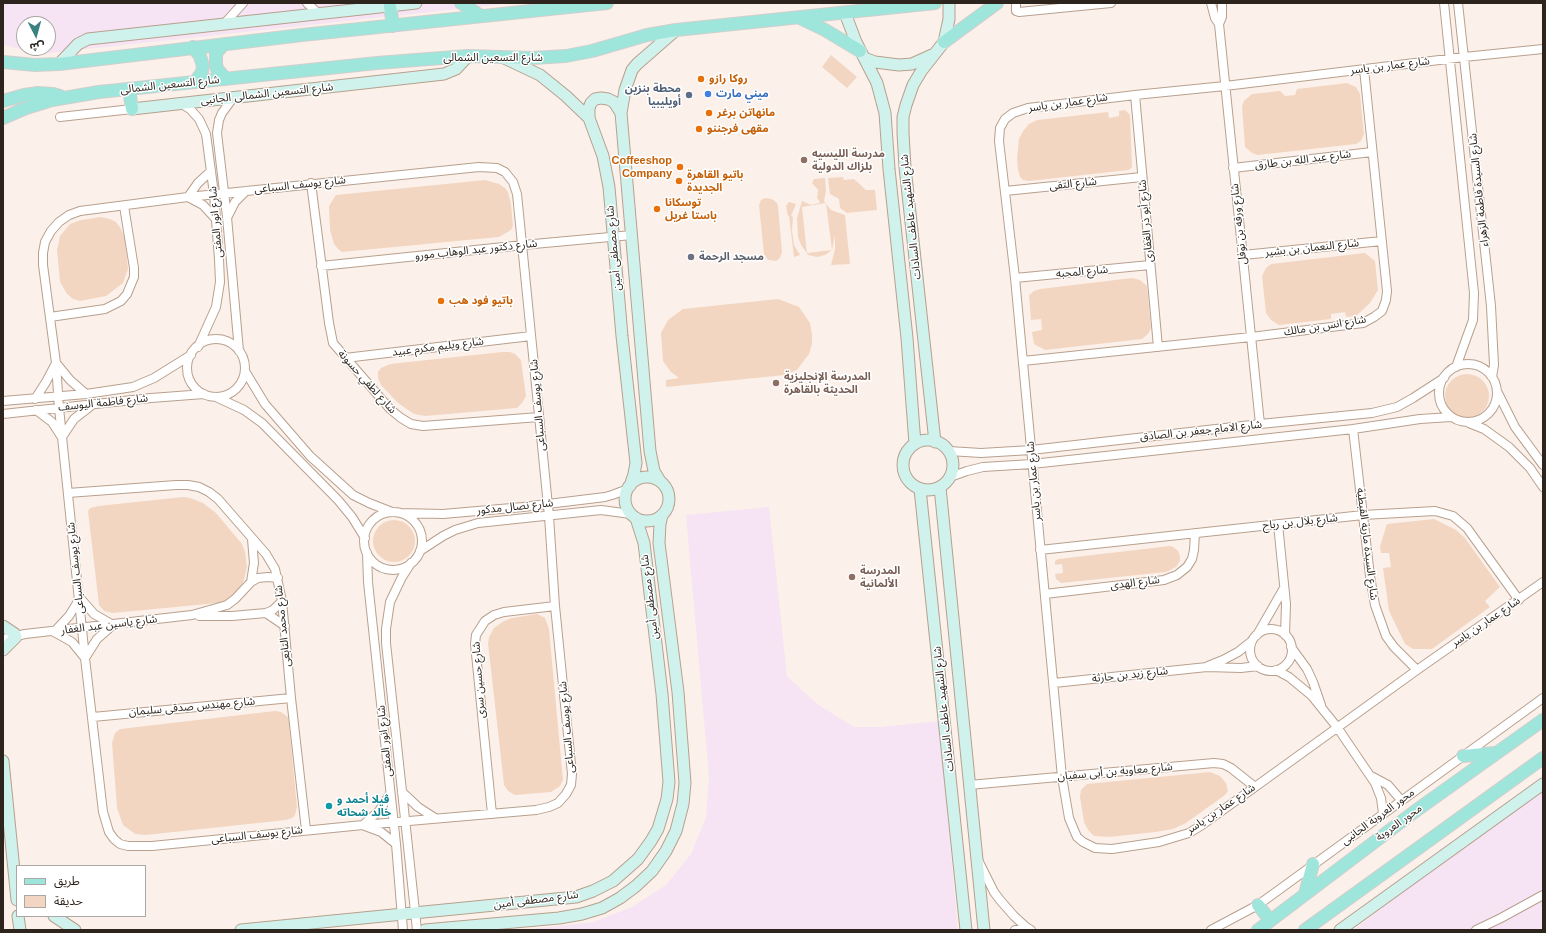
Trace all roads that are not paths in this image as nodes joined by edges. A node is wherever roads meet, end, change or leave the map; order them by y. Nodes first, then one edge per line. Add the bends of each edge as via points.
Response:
1 (243, 3) edge
2 (308, 3) edge
3 (416, 3) edge
4 (461, 3) edge
5 (607, 3) edge
6 (936, 3) edge
7 (948, 3) edge
8 (997, 3) edge
9 (1016, 3) edge
10 (1111, 3) edge
11 (1212, 3) edge
12 (1222, 3) edge
13 (1444, 3) edge
14 (1458, 3) edge
15 (390, 6) junction
16 (845, 13) junction
17 (319, 14) junction
18 (481, 16) junction
19 (799, 17) junction
20 (224, 24) junction
21 (1219, 24) junction
22 (393, 26) junction
23 (676, 30) junction
24 (944, 42) junction
25 (224, 44) junction
26 (193, 47) junction
27 (1543, 48) edge
28 (862, 54) junction
29 (934, 54) junction
30 (468, 56) junction
31 (502, 57) junction
32 (1464, 57) junction
33 (1449, 59) junction
34 (5, 64) edge
35 (59, 64) junction
36 (1364, 69) junction
37 (226, 79) junction
38 (195, 82) junction
39 (1225, 86) junction
40 (129, 89) junction
41 (1135, 95) junction
42 (64, 97) junction
43 (233, 98) junction
44 (3, 101) edge
45 (180, 103) junction
46 (132, 109) junction
47 (621, 114) junction
48 (60, 117) dead end
49 (589, 118) junction
50 (5, 119) edge
51 (1372, 152) junction
52 (1233, 168) junction
53 (211, 171) junction
54 (1142, 177) junction
55 (312, 183) junction
56 (246, 191) junction
57 (1005, 191) junction
58 (225, 193) junction
59 (214, 194) junction
60 (188, 196) junction
61 (124, 206) junction
62 (227, 216) junction
63 (215, 218) junction
64 (632, 235) junction
65 (613, 237) junction
66 (1382, 241) junction
67 (522, 245) junction
68 (1243, 256) junction
69 (1150, 265) junction
70 (321, 266) junction
71 (916, 266) junction
72 (899, 267) junction
73 (1014, 278) junction
74 (637, 303) junction
75 (620, 305) junction
76 (50, 317) junction
77 (531, 336) junction
78 (1251, 337) junction
79 (198, 347) junction
80 (1158, 347) junction
81 (239, 351) junction
82 (191, 355) junction
83 (345, 358) junction
84 (1022, 361) junction
85 (56, 363) junction
86 (1456, 367) junction
87 (245, 371) junction
88 (1492, 377) junction
89 (1444, 378) junction
90 (1498, 392) junction
91 (86, 394) junction
92 (204, 394) junction
93 (58, 397) junction
94 (216, 397) junction
95 (35, 399) junction
96 (3, 401) edge
97 (92, 404) junction
98 (59, 408) junction
99 (36, 410) junction
100 (3, 414) edge
101 (539, 417) junction
102 (1451, 417) junction
103 (1468, 423) junction
104 (1260, 424) junction
105 (1353, 429) junction
106 (62, 438) junction
107 (935, 442) junction
108 (915, 444) junction
109 (1031, 450) junction
110 (949, 451) junction
111 (1032, 464) junction
112 (1543, 465) edge
113 (950, 477) junction
114 (660, 481) junction
115 (940, 487) junction
116 (1543, 487) edge
117 (629, 488) junction
118 (920, 489) junction
119 (68, 493) junction
120 (547, 504) junction
121 (396, 512) junction
122 (1363, 515) junction
123 (548, 516) junction
124 (634, 516) junction
125 (662, 516) junction
126 (1278, 524) junction
127 (1195, 533) junction
128 (365, 538) junction
129 (252, 539) junction
130 (1040, 550) junction
131 (420, 551) junction
132 (367, 553) junction
133 (412, 563) junction
134 (278, 578) junction
135 (251, 582) junction
136 (1543, 582) edge
137 (1284, 588) junction
138 (1045, 594) junction
139 (80, 598) junction
140 (1519, 600) junction
141 (282, 601) junction
142 (555, 606) junction
143 (266, 613) junction
144 (192, 615) junction
145 (113, 625) junction
146 (3, 626) edge
147 (284, 626) junction
148 (83, 628) junction
149 (54, 632) junction
150 (3, 635) edge
151 (19, 635) junction
152 (1286, 635) junction
153 (1254, 638) junction
154 (3, 639) edge
155 (1291, 647) junction
156 (3, 650) edge
157 (85, 658) junction
158 (1258, 666) junction
159 (1207, 667) junction
160 (1276, 670) junction
161 (1417, 670) junction
162 (1054, 683) junction
163 (291, 698) junction
164 (679, 698) junction
165 (1543, 698) edge
166 (662, 700) junction
167 (1322, 707) junction
168 (93, 717) junction
169 (1543, 720) edge
170 (1337, 727) junction
171 (1496, 753) junction
172 (1463, 756) junction
173 (1543, 758) edge
174 (3, 761) edge
175 (967, 769) junction
176 (950, 770) junction
177 (1371, 776) junction
178 (1062, 777) junction
179 (1543, 784) edge
180 (969, 785) junction
181 (952, 787) junction
182 (1255, 787) junction
183 (402, 792) junction
184 (391, 793) junction
185 (1401, 800) junction
186 (492, 814) junction
187 (1383, 814) junction
188 (435, 818) junction
189 (406, 821) junction
190 (394, 822) junction
191 (363, 825) junction
192 (306, 830) junction
193 (396, 844) junction
194 (975, 854) junction
195 (13, 860) junction
196 (1314, 864) junction
197 (16, 868) edge
198 (16, 890) edge
199 (1304, 894) junction
200 (1543, 895) edge
201 (1258, 905) junction
202 (416, 913) junction
203 (401, 915) junction
204 (18, 917) edge
205 (56, 917) edge
206 (1270, 920) junction
207 (1029, 929) edge
208 (20, 930) edge
209 (75, 930) edge
210 (241, 930) edge
211 (403, 930) edge
212 (417, 930) edge
213 (425, 930) edge
214 (966, 930) edge
215 (984, 930) edge
216 (1015, 930) edge
217 (1211, 930) edge
218 (1258, 930) edge
219 (1305, 930) edge
220 (1340, 930) edge
221 (1476, 930) edge

1 - 20 street
2 - 17 street
3 - 15 street
4 - 18 main road
5 - 18 main road
6 - 16 main road, شارع التسعين الشمالى
7 - 24 street, شارع الشهيد عاطف السادات via 949,19
8 - 24 main road
9 - 10 street via 1016,10 1019,12
11 - 21 street, شارع ورقه بن نوفل
12 - 21 street, شارع ورقه بن نوفل
13 - 33 street, شارع السيدة فاطمة الزهراء
14 - 32 street, شارع السيدة فاطمة الزهراء
15 - 17 street
15 - 22 main road
16 - 19 main road, شارع التسعين الشمالى
16 - 28 street, شارع الشهيد عاطف السادات
17 - 20 street
18 - 22 main road
19 - 23 main road, شارع التسعين الشمالى
19 - 28 main road
20 - 35 street via 88,39 78,44
21 - 39 street, شارع ورقه بن نوفل
22 - 25 main road
23 - 31 main road, شارع التسعين الشمالى via 647,35 577,55 556,58
23 - 47 street, شارع مصطفى أمين via 632,70
24 - 29 street, شارع الشهيد عاطف السادات
25 - 26 main road
25 - 37 main road via 216,53 216,63 217,69
26 - 35 main road
26 - 38 main road via 200,56 203,66
27 - 32 street, شارع عمار بن ياسر
28 - 29 street via 875,62 900,65 923,60
28 - 72 street, شارع الشهيد عاطف السادات via 882,99
29 - 71 street, شارع الشهيد عاطف السادات via 913,85 903,116 905,167
30 - 31 main road, شارع التسعين الشمالى
30 - 37 main road, شارع التسعين الشمالى
30 - 43 street, شارع التسعين الشمالى الجانبى via 456,69 444,74
31 - 49 street, شارع مصطفى أمين via 548,81
32 - 33 street, شارع عمار بن ياسر
32 - 88 street, شارع السيدة فاطمة الزهراء via 1491,306 1494,365
33 - 36 street, شارع عمار بن ياسر
33 - 86 street, شارع السيدة فاطمة الزهراء via 1474,293 1469,334
34 - 35 main road
36 - 39 street, شارع عمار بن ياسر
36 - 51 street, شارع انس بن مالك
37 - 38 main road, شارع التسعين الشمالى
38 - 40 main road, شارع التسعين الشمالى
39 - 41 street, شارع عمار بن ياسر
39 - 52 street, شارع ورقه بن نوفل
40 - 42 main road, شارع التسعين الشمالى
40 - 46 main road
41 - 54 street, شارع أبو ذر الغفارى
41 - 57 street, شارع عمار بن ياسر via 1028,108 1005,118 1000,128 999,141
42 - 44 main road via 38,93
42 - 50 main road, شارع التسعين الشمالى via 40,103
43 - 45 street, شارع التسعين الشمالى الجانبى
43 - 58 street, شارع انور المفتى via 222,113 217,133
45 - 46 street, شارع التسعين الشمالى الجانبى
45 - 53 street, شارع انور المفتى via 194,114 203,126
46 - 48 street, شارع التسعين الشمالى الجانبى
47 - 49 street via 614,102 601,98 591,103
47 - 64 street, شارع مصطفى أمين
49 - 65 street, شارع مصطفى أمين via 606,167
51 - 52 street, شارع عبد الله بن طارق
51 - 66 street, شارع انس بن مالك
52 - 68 street, شارع ورقه بن نوفل
53 - 59 street, شارع انور المفتى
53 - 60 street
54 - 57 street, شارع التقى
54 - 69 street, شارع أبو ذر الغفارى
55 - 56 street, شارع يوسف السباعى
55 - 67 street, شارع يوسف السباعى via 479,167 497,168 510,177 515,187
55 - 70 street, شارع لطفي حسونة
56 - 58 street, شارع يوسف السباعى
56 - 62 street via 235,202
57 - 73 street, شارع عمار بن ياسر
58 - 59 street, شارع يوسف السباعى
58 - 62 street, شارع انور المفتى
59 - 60 street, شارع يوسف السباعى
59 - 63 street, شارع انور المفتى
60 - 61 street, شارع يوسف السباعى
60 - 63 street
61 - 76 street, شارع يوسف السباعى via 80,211 64,219 51,231 43,253
61 - 76 street via 134,268 134,277 127,294 114,306 105,309
62 - 81 street, شارع انور المفتى
63 - 79 street, شارع انور المفتى via 220,259 219,294
64 - 65 street, شارع دكتور عبد الوهاب مورو
64 - 74 street, شارع مصطفى أمين
65 - 67 street, شارع دكتور عبد الوهاب مورو
65 - 75 street, شارع مصطفى أمين
66 - 68 street, شارع النعمان بن بشير
66 - 78 street, شارع انس بن مالك via 1386,300 1382,311 1374,317 1363,322
67 - 70 street, شارع دكتور عبد الوهاب مورو
67 - 77 street, شارع يوسف السباعى
68 - 78 street, شارع ورقه بن نوفل
69 - 73 street, شارع المحبه
69 - 80 street, شارع أبو ذر الغفارى
70 - 83 street, شارع لطفي حسونة via 330,334 333,343
71 - 72 street
71 - 107 street, شارع الشهيد عاطف السادات
72 - 108 street, شارع الشهيد عاطف السادات
73 - 84 street, شارع عمار بن ياسر
74 - 75 street
74 - 114 street, شارع مصطفى أمين via 650,452 654,471
75 - 117 street, شارع مصطفى أمين via 636,463
76 - 85 street, شارع يوسف السباعى
77 - 83 street, شارع ويليم مكرم عبيد
77 - 101 street, شارع يوسف السباعى
78 - 80 street, شارع انس بن مالك
78 - 104 street, شارع ورقه بن نوفل
79 - 81 street via 208,341 219,340 230,343
79 - 82 street
80 - 84 street, شارع انس بن مالك
81 - 87 street via 243,357
82 - 91 street, شارع فاطمة اليوسف via 146,382 127,388
82 - 92 street via 188,364 189,377 196,389
83 - 101 street, شارع لطفي حسونة via 390,409 412,424 434,426
84 - 109 street, شارع عمار بن ياسر
85 - 91 street
85 - 93 street, شارع يوسف السباعى
85 - 95 street
86 - 88 street via 1476,365
86 - 89 street
87 - 94 street via 236,390
87 - 121 street via 265,404 310,456 353,495 369,504
88 - 90 street
89 - 102 street via 1440,386 1440,399
89 - 104 street, شارع الامام جعفر بن الصادق via 1413,398 1386,410
90 - 103 street via 1490,414 1476,422
90 - 112 street via 1515,427
91 - 93 street, شارع فاطمة اليوسف
92 - 94 street
92 - 97 street, شارع فاطمة اليوسف
93 - 95 street, شارع فاطمة اليوسف
93 - 98 street, شارع يوسف السباعى
94 - 128 street via 244,410 262,423 338,500
95 - 96 street, شارع فاطمة اليوسف
97 - 98 street, شارع فاطمة اليوسف
97 - 106 street via 74,419
98 - 99 street, شارع فاطمة اليوسف
98 - 106 street, شارع يوسف السباعى
99 - 100 street, شارع فاطمة اليوسف
99 - 106 street via 52,422
101 - 120 street, شارع يوسف السباعى
102 - 103 street
102 - 105 street, شارع الامام جعفر بن الصادق
103 - 116 street via 1484,429 1509,446 1530,468
104 - 109 street, شارع الامام جعفر بن الصادق
105 - 111 street, شارع الامام جعفر بن الصادق
105 - 122 street, شارع السيدة مارية القبطية
106 - 119 street, شارع يوسف السباعى
107 - 108 street
107 - 110 street
108 - 118 street via 906,454 903,469 909,482
109 - 110 street, شارع الامام جعفر بن الصادق via 981,453
109 - 111 street, شارع عمار بن ياسر
110 - 113 street via 953,464
111 - 113 street, شارع الامام جعفر بن الصادق via 983,467
111 - 130 street, شارع عمار بن ياسر
113 - 115 street
114 - 117 street via 644,478 636,480
114 - 125 street via 668,492 669,500
115 - 118 street
115 - 175 street, شارع الشهيد عاطف السادات
117 - 120 street, شارع نصال مدكور via 612,495
117 - 124 street via 625,502
118 - 176 street, شارع الشهيد عاطف السادات
119 - 129 street, شارع محمد التابعى via 176,485 199,487 218,498
119 - 139 street, شارع يوسف السباعى
120 - 121 street, شارع نصال مدكور via 443,514
120 - 123 street, شارع يوسف السباعى
121 - 128 street via 382,514 374,520 367,528
121 - 131 street via 408,516 419,528 422,535
122 - 126 street, شارع بلال بن رباح
122 - 140 street, شارع بلال بن رباح via 1435,511 1453,516 1467,528
122 - 161 street, شارع السيدة مارية القبطية via 1373,594 1382,626 1394,647
123 - 124 street, شارع نصال مدكور via 601,510
123 - 131 street, شارع نصال مدكور via 468,525 443,536
123 - 142 street, شارع يوسف السباعى
124 - 125 street via 645,521
124 - 166 street, شارع مصطفى أمين via 644,543
125 - 164 street, شارع مصطفى أمين via 659,543
126 - 127 street, شارع بلال بن رباح
126 - 137 street
127 - 130 street, شارع بلال بن رباح
127 - 138 street, شارع الهدى via 1192,560 1177,575 1164,580
128 - 132 street
129 - 134 street, شارع محمد التابعى via 276,569
129 - 135 street via 254,563
130 - 138 street, شارع عمار بن ياسر
131 - 133 street
132 - 133 street via 375,563 387,569 400,568
132 - 184 street, شارع انور المفتى
133 - 183 street, شارع انور المفتى via 390,602 386,629
134 - 135 street via 263,577
134 - 141 street, شارع محمد التابعى
135 - 144 street, شارع ياسين عبد الغفار via 227,605
136 - 140 street, شارع عمار بن ياسر
137 - 152 street
137 - 153 street, شارع زيد بن حارثة
138 - 162 street, شارع عمار بن ياسر
139 - 145 street via 94,614
139 - 148 street, شارع يوسف السباعى
139 - 149 street via 69,616
140 - 161 street, شارع عمار بن ياسر
141 - 143 street
141 - 147 street, شارع محمد التابعى
142 - 186 street, شارع حسين سرى via 494,615 485,621 476,635
142 - 186 street, شارع يوسف السباعى via 571,785 558,803 548,807
143 - 144 street, شارع ياسين عبد الغفار via 217,617
143 - 147 street
144 - 145 street, شارع ياسين عبد الغفار
145 - 148 street, شارع ياسين عبد الغفار
145 - 157 street via 97,639
146 - 151 street
147 - 163 street, شارع محمد التابعى
148 - 149 street, شارع ياسين عبد الغفار
148 - 157 street, شارع يوسف السباعى
149 - 151 street, شارع ياسين عبد الغفار
149 - 157 street via 72,642
150 - 151 street, شارع ياسين عبد الغفار
151 - 154 street, شارع ياسين عبد الغفار
151 - 156 street
152 - 153 street via 1271,629 1261,632
152 - 155 street
153 - 158 street via 1250,652
153 - 159 street, شارع زيد بن حارثة via 1238,652
155 - 160 street via 1292,652 1288,661
155 - 167 street via 1307,670
157 - 168 street, شارع يوسف السباعى
158 - 159 street, شارع زيد بن حارثة
158 - 160 street
159 - 162 street, شارع زيد بن حارثة
160 - 167 street via 1301,686
161 - 170 street, شارع عمار بن ياسر
162 - 178 street, شارع عمار بن ياسر
163 - 168 street, شارع مهندس صدقى سليمان
163 - 192 street, شارع محمد التابعى
164 - 166 street
164 - 213 street, شارع مصطفى أمين via 684,760 684,804 676,831 666,851 652,871 636,886 608,905 582,914
165 - 172 street, محور العروبة الجانبى
166 - 202 street, شارع مصطفى أمين via 668,762 667,799 652,841 627,870 602,888 576,897
167 - 170 street
168 - 192 street, شارع يوسف السباعى via 106,823 114,839 120,844 152,846
169 - 171 main road, محور العروبة
170 - 177 street
170 - 182 street, شارع عمار بن ياسر
171 - 172 main road
171 - 199 main road, محور العروبة
172 - 185 street, محور العروبة الجانبى
173 - 219 main road
174 - 195 street
175 - 176 street via 959,772
175 - 180 street, شارع الشهيد عاطف السادات
176 - 181 street, شارع الشهيد عاطف السادات
177 - 185 street via 1388,785
177 - 187 street via 1381,798
178 - 180 street, شارع معاوية بن أبى سفيان
178 - 182 street, شارع معاوية بن أبى سفيان via 1214,763 1231,768
178 - 182 street, شارع عمار بن ياسر via 1069,818 1077,837 1088,845 1101,849 1160,842 1189,832
179 - 220 street
180 - 181 street via 960,783
180 - 194 street, شارع الشهيد عاطف السادات
181 - 214 street, شارع الشهيد عاطف السادات
183 - 188 street
183 - 189 street, شارع انور المفتى
184 - 190 street, شارع انور المفتى
184 - 191 street via 379,811
185 - 187 street, محور العروبة الجانبى
186 - 188 street, شارع يوسف السباعى
187 - 196 street, محور العروبة الجانبى
188 - 189 street, شارع يوسف السباعى
189 - 190 street, شارع يوسف السباعى
189 - 202 street, شارع انور المفتى
190 - 191 street, شارع يوسف السباعى
190 - 193 street, شارع انور المفتى
191 - 192 street, شارع يوسف السباعى
191 - 193 street via 381,832
193 - 203 street, شارع انور المفتى
194 - 207 street, شارع الشهيد عاطف السادات via 994,892
194 - 215 street, شارع الشهيد عاطف السادات
195 - 197 street
195 - 198 street
196 - 199 main road
196 - 201 street, محور العروبة الجانبى
199 - 206 main road, محور العروبة
200 - 221 street
201 - 206 main road
201 - 217 street, محور العروبة الجانبى
202 - 203 street, شارع مصطفى أمين
202 - 212 street, شارع انور المفتى
203 - 210 street, شارع مصطفى أمين
203 - 211 street, شارع انور المفتى
204 - 208 street
205 - 209 street
206 - 218 main road, محور العروبة
207 - 216 street, شارع الشهيد عاطف السادات

